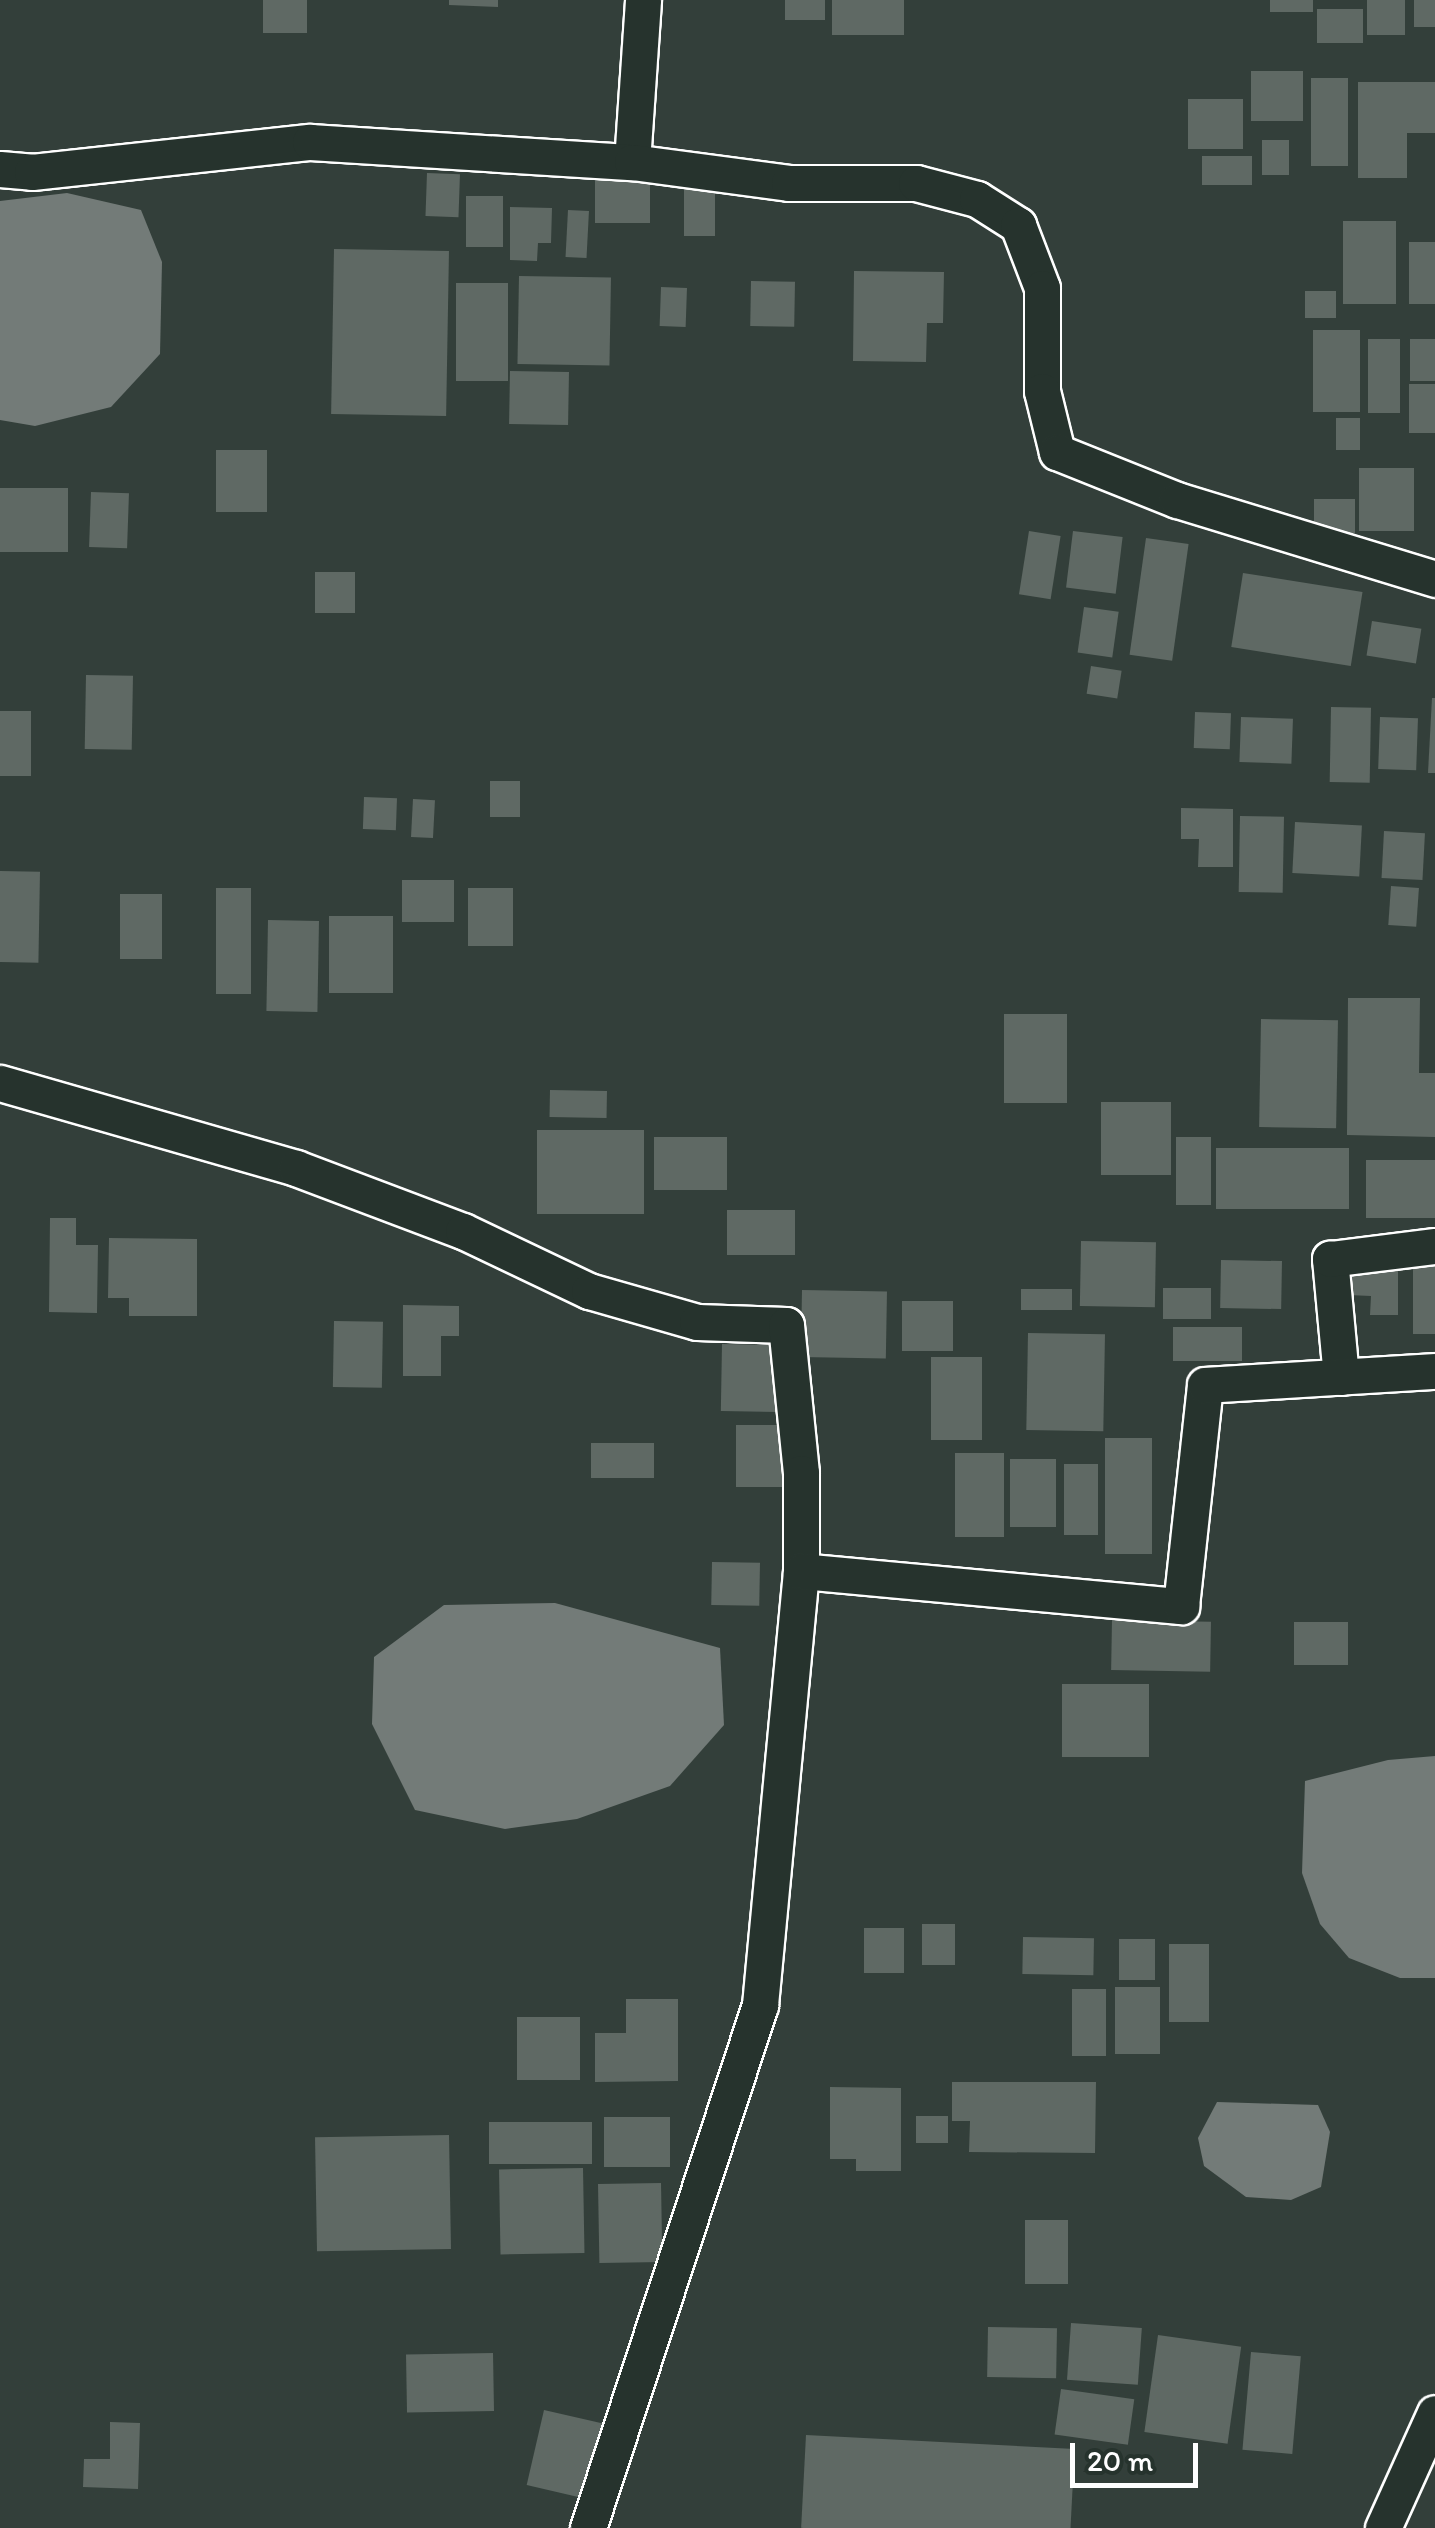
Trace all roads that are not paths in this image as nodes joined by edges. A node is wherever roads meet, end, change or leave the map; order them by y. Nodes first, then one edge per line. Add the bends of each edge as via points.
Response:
1 (643, 0) edge
2 (632, 162) junction
3 (0, 169) edge
4 (1435, 579) edge
5 (0, 1083) edge
6 (1435, 1246) edge
7 (1435, 1371) edge
8 (1341, 1377) junction
9 (801, 1571) junction
10 (1435, 2413) edge
11 (588, 2528) edge
12 (1383, 2528) edge

1 - 2 street
2 - 3 street via 310,142 32,172
2 - 4 street via 789,183 916,183 977,198 1018,224 1042,288 1042,391 1057,452 1177,500
5 - 9 street via 296,1168 463,1232 589,1291 697,1322 786,1325 801,1473
6 - 8 street via 1330,1260
7 - 8 street
8 - 9 street via 1205,1386 1180,1606
9 - 11 street via 760,2004
10 - 12 street

